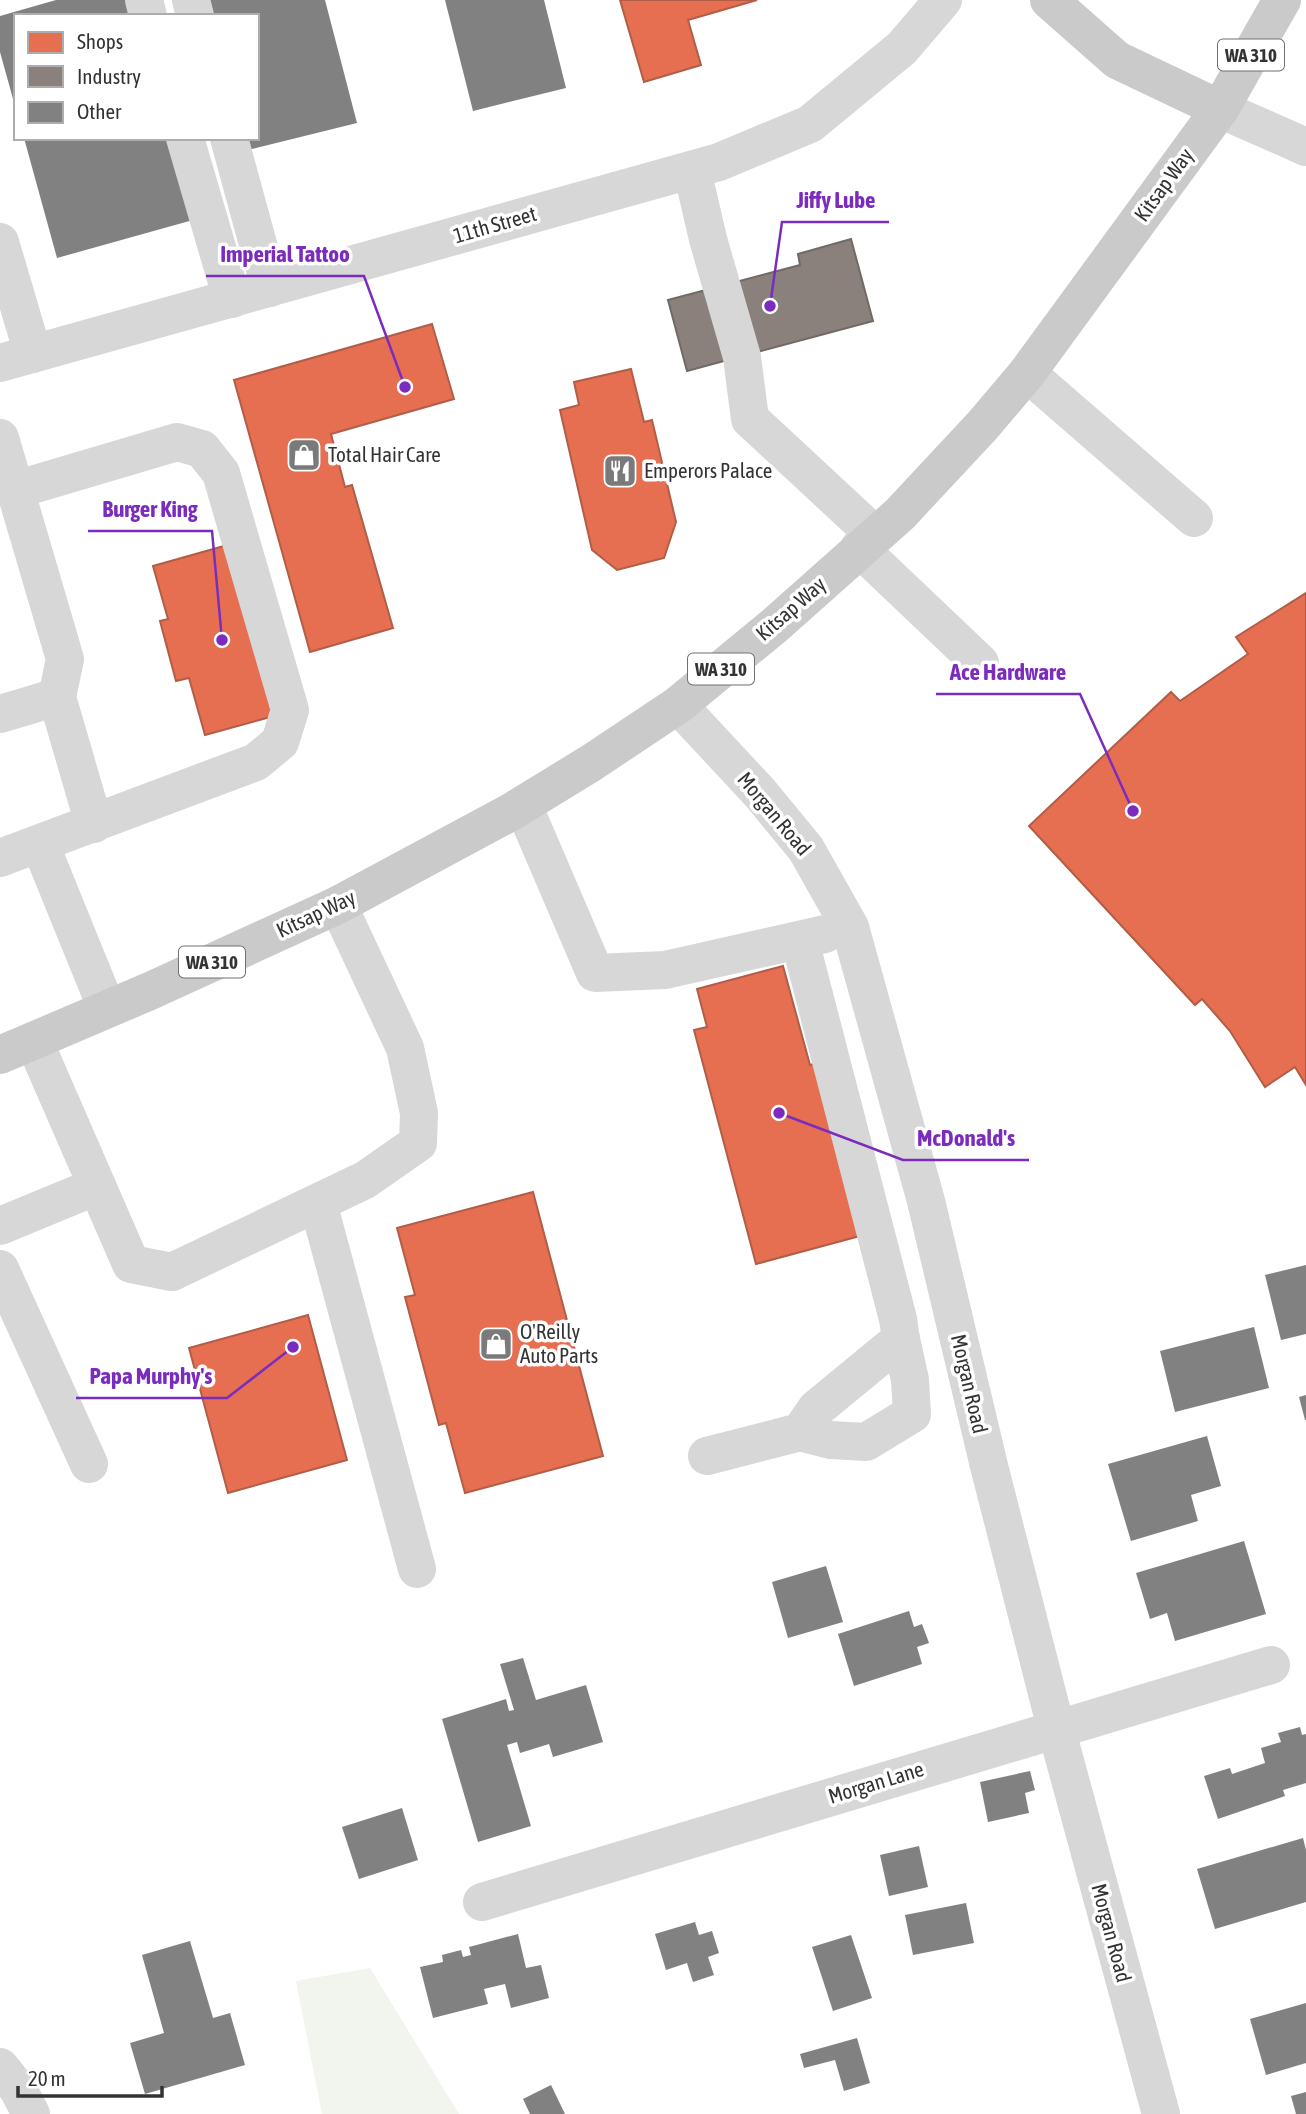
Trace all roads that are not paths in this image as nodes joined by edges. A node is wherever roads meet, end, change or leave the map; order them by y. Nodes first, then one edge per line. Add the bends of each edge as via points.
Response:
1 (943, 0) edge
2 (1049, 0) edge
3 (1282, 0) edge
4 (1220, 109) junction
5 (186, 140) edge
6 (230, 140) edge
7 (1306, 147) edge
8 (692, 170) junction
9 (0, 242) edge
10 (270, 288) junction
11 (232, 299) junction
12 (16, 359) edge
13 (1027, 373) junction
14 (0, 438) edge
15 (15, 490) junction
16 (1194, 518) dead end
17 (867, 542) junction
18 (979, 663) dead end
19 (57, 697) junction
20 (678, 705) junction
21 (0, 714) edge
22 (523, 805) junction
23 (94, 824) junction
24 (40, 844) junction
25 (0, 858) edge
26 (338, 905) junction
27 (850, 927) junction
28 (800, 941) junction
29 (107, 1009) junction
30 (17, 1048) edge
31 (97, 1186) junction
32 (318, 1203) junction
33 (0, 1226) edge
34 (0, 1269) edge
35 (901, 1339) junction
36 (800, 1432) junction
37 (707, 1456) dead end
38 (89, 1464) dead end
39 (417, 1569) dead end
40 (1271, 1665) dead end
41 (1056, 1728) junction
42 (482, 1902) dead end
43 (0, 2067) edge
44 (31, 2114) edge
45 (1161, 2114) edge

1 - 8 street, 11th Street via 902,48 810,124
2 - 4 main road via 1117,60
3 - 4 main road, Kitsap Way / WA 310
4 - 7 street
4 - 13 main road, Kitsap Way / WA 310
5 - 11 street
6 - 10 street
8 - 10 street, 11th Street
8 - 17 street via 742,356 750,419
9 - 12 street
10 - 11 street, 11th Street
11 - 12 street, 11th Street
13 - 16 street
13 - 17 main road, Kitsap Way / WA 310 via 945,467
14 - 15 street
15 - 19 street via 65,659
15 - 23 street via 177,442 202,449 221,473 290,710 280,742 256,762
17 - 18 street
17 - 20 main road, Kitsap Way / WA 310
19 - 21 street
19 - 23 street
20 - 22 main road, Kitsap Way / WA 310
20 - 27 street, Morgan Road via 806,849
22 - 26 main road, Kitsap Way / WA 310
22 - 28 street via 595,973 665,970
23 - 24 street
24 - 25 street
24 - 29 street
26 - 29 main road, Kitsap Way / WA 310
26 - 32 street via 405,1048 419,1113 418,1143 365,1180
27 - 28 street
27 - 41 street, Morgan Road via 926,1200
28 - 35 street
29 - 30 main road, Kitsap Way / WA 310
30 - 31 street
31 - 32 street via 131,1264 172,1272
31 - 33 street
32 - 39 street
34 - 38 street
35 - 36 street via 816,1409
35 - 36 street via 912,1414 866,1442
36 - 37 street
40 - 41 street, Morgan Lane
41 - 42 street, Morgan Lane
41 - 45 street, Morgan Road
43 - 44 street via 19,2089

